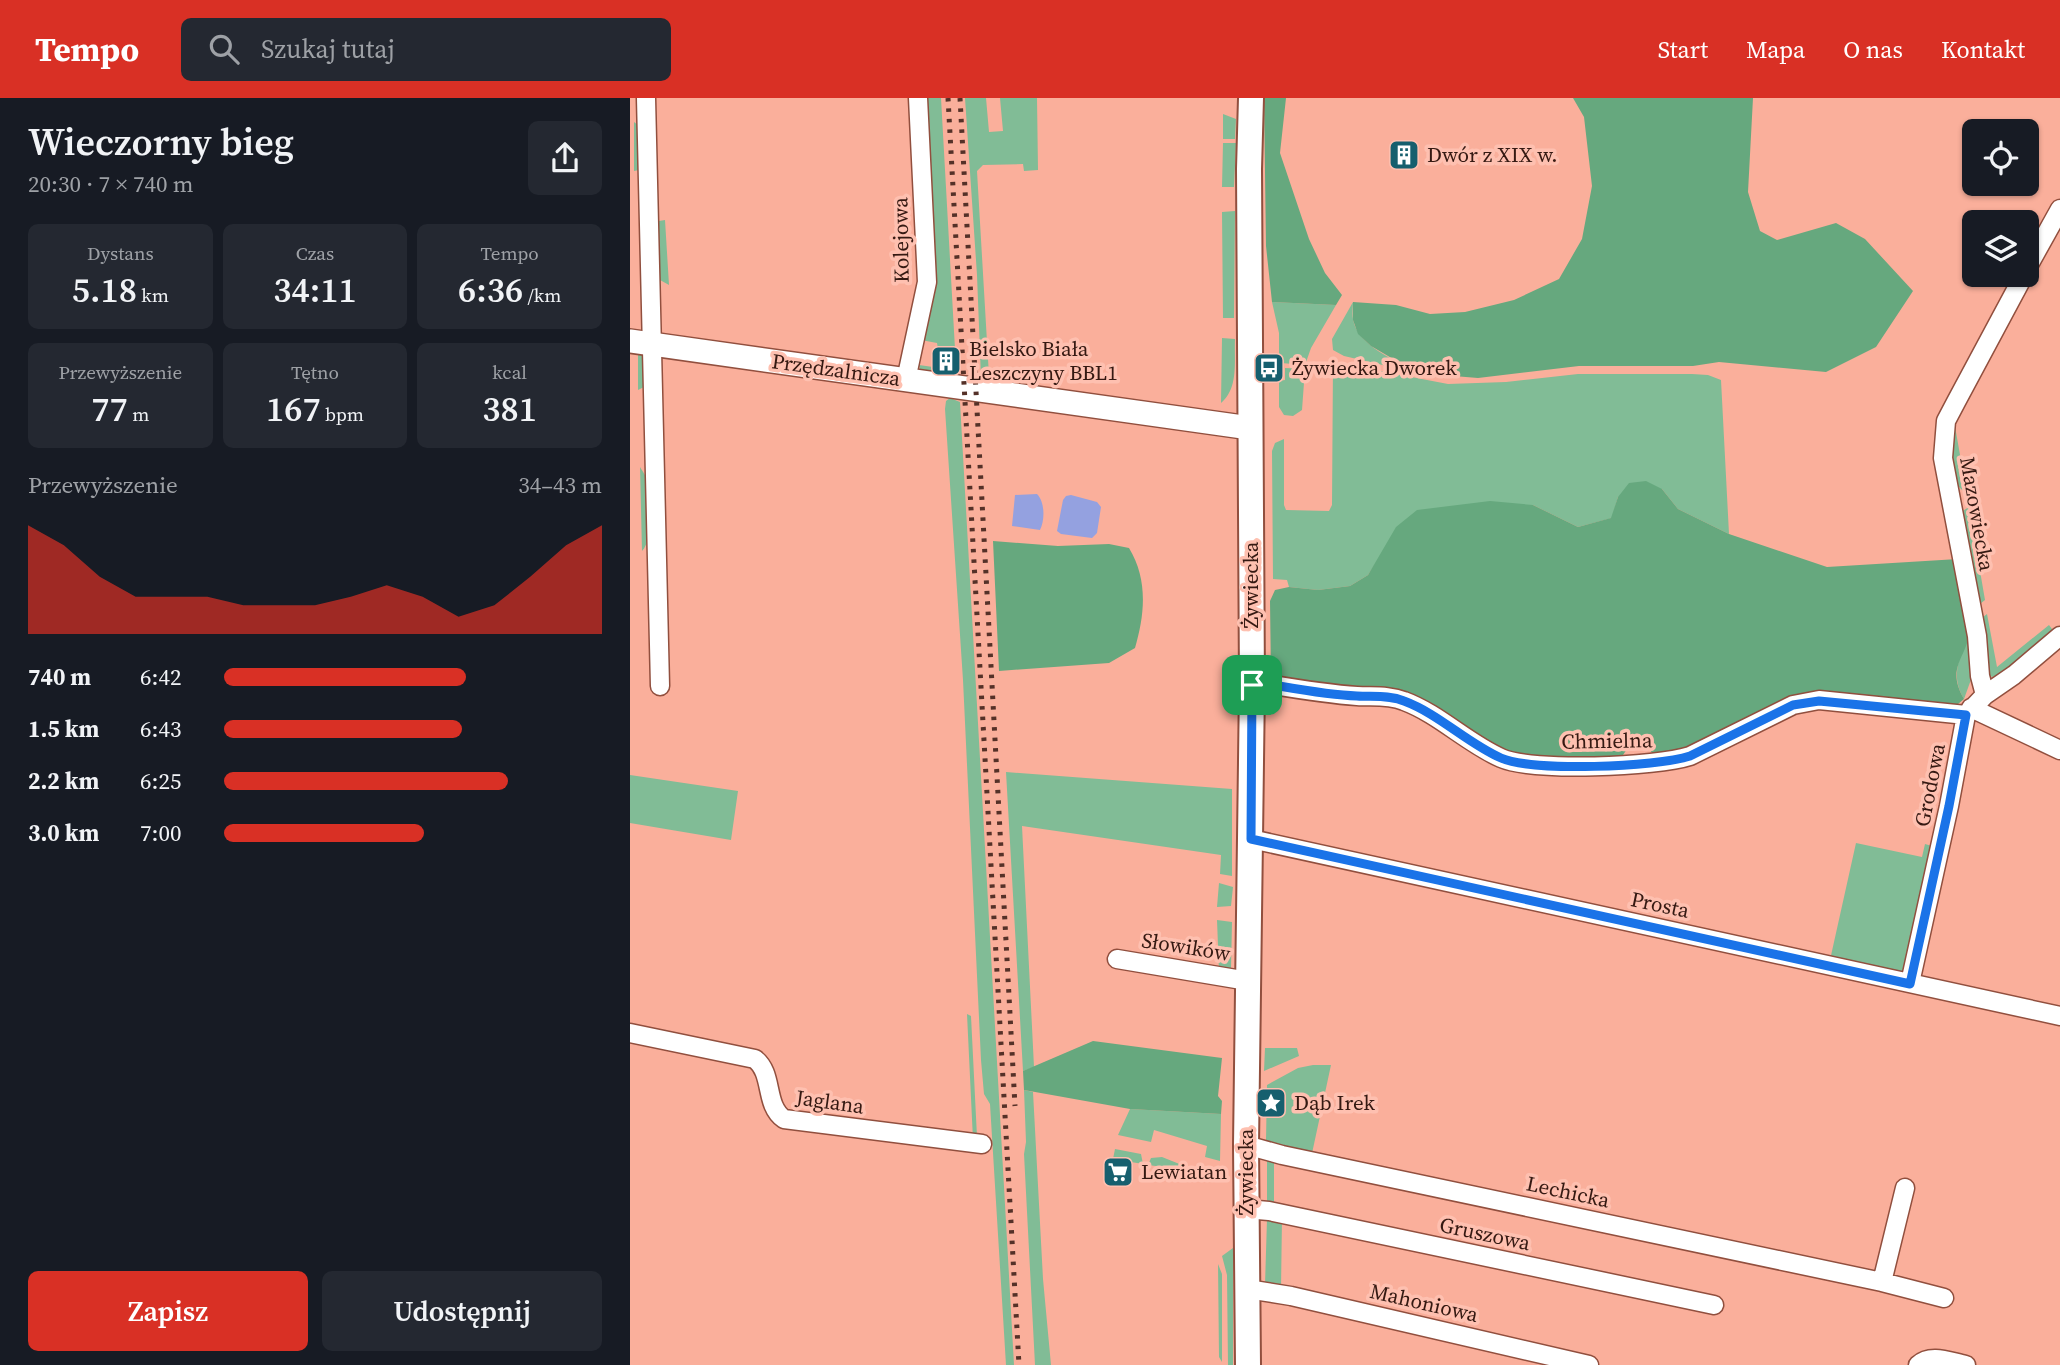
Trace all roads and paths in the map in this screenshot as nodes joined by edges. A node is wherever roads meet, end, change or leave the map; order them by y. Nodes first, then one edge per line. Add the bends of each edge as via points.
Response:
1 (646, 98) edge
2 (918, 98) edge
3 (1251, 98) edge
4 (2060, 209) edge
5 (2039, 247) edge
6 (2018, 287) edge
7 (630, 341) edge
8 (653, 344) junction
9 (906, 380) junction
10 (1250, 428) junction
11 (2060, 636) edge
12 (1252, 685) junction
13 (660, 686) dead end
14 (1985, 695) junction
15 (1969, 711) junction
16 (2060, 750) edge
17 (1251, 839) junction
18 (1117, 959) dead end
19 (1248, 981) junction
20 (1910, 984) junction
21 (2060, 1016) edge
22 (630, 1032) edge
23 (982, 1144) dead end
24 (1246, 1145) junction
25 (1905, 1188) dead end
26 (1246, 1209) junction
27 (1882, 1282) junction
28 (1247, 1289) junction
29 (1944, 1298) dead end
30 (1714, 1305) dead end
31 (1248, 1365) edge
32 (1589, 1365) edge
33 (1918, 1365) edge
34 (1966, 1365) edge

1 - 8 street
2 - 9 street, Kolejowa via 927,282
3 - 10 main road, Żywiecka
4 - 5 street
6 - 14 street, Mazowiecka via 1951,411 1944,433 1943,458
7 - 8 street, Przędzalnicza
8 - 9 street, Przędzalnicza
8 - 13 street
9 - 10 street, Przędzalnicza
10 - 12 main road, Żywiecka
11 - 14 street
12 - 15 street, Chmielna via 1406,701 1500,758 1524,764 1675,761 1805,701
12 - 17 main road, Żywiecka
14 - 15 street
15 - 16 street, Chmielna
15 - 20 street, Grodowa
17 - 19 main road, Żywiecka
17 - 20 street, Prosta
18 - 19 street, Słowików
19 - 24 main road, Żywiecka
20 - 21 street, Prosta
22 - 23 street, Jaglana via 755,1059 765,1070 774,1108 784,1119
24 - 26 main road, Żywiecka
24 - 27 street, Lechicka
25 - 27 street
26 - 28 main road, Żywiecka
26 - 30 street, Gruszowa
27 - 29 street, Lechicka
28 - 31 main road, Żywiecka
28 - 32 street, Mahoniowa
33 - 34 street via 1932,1358

